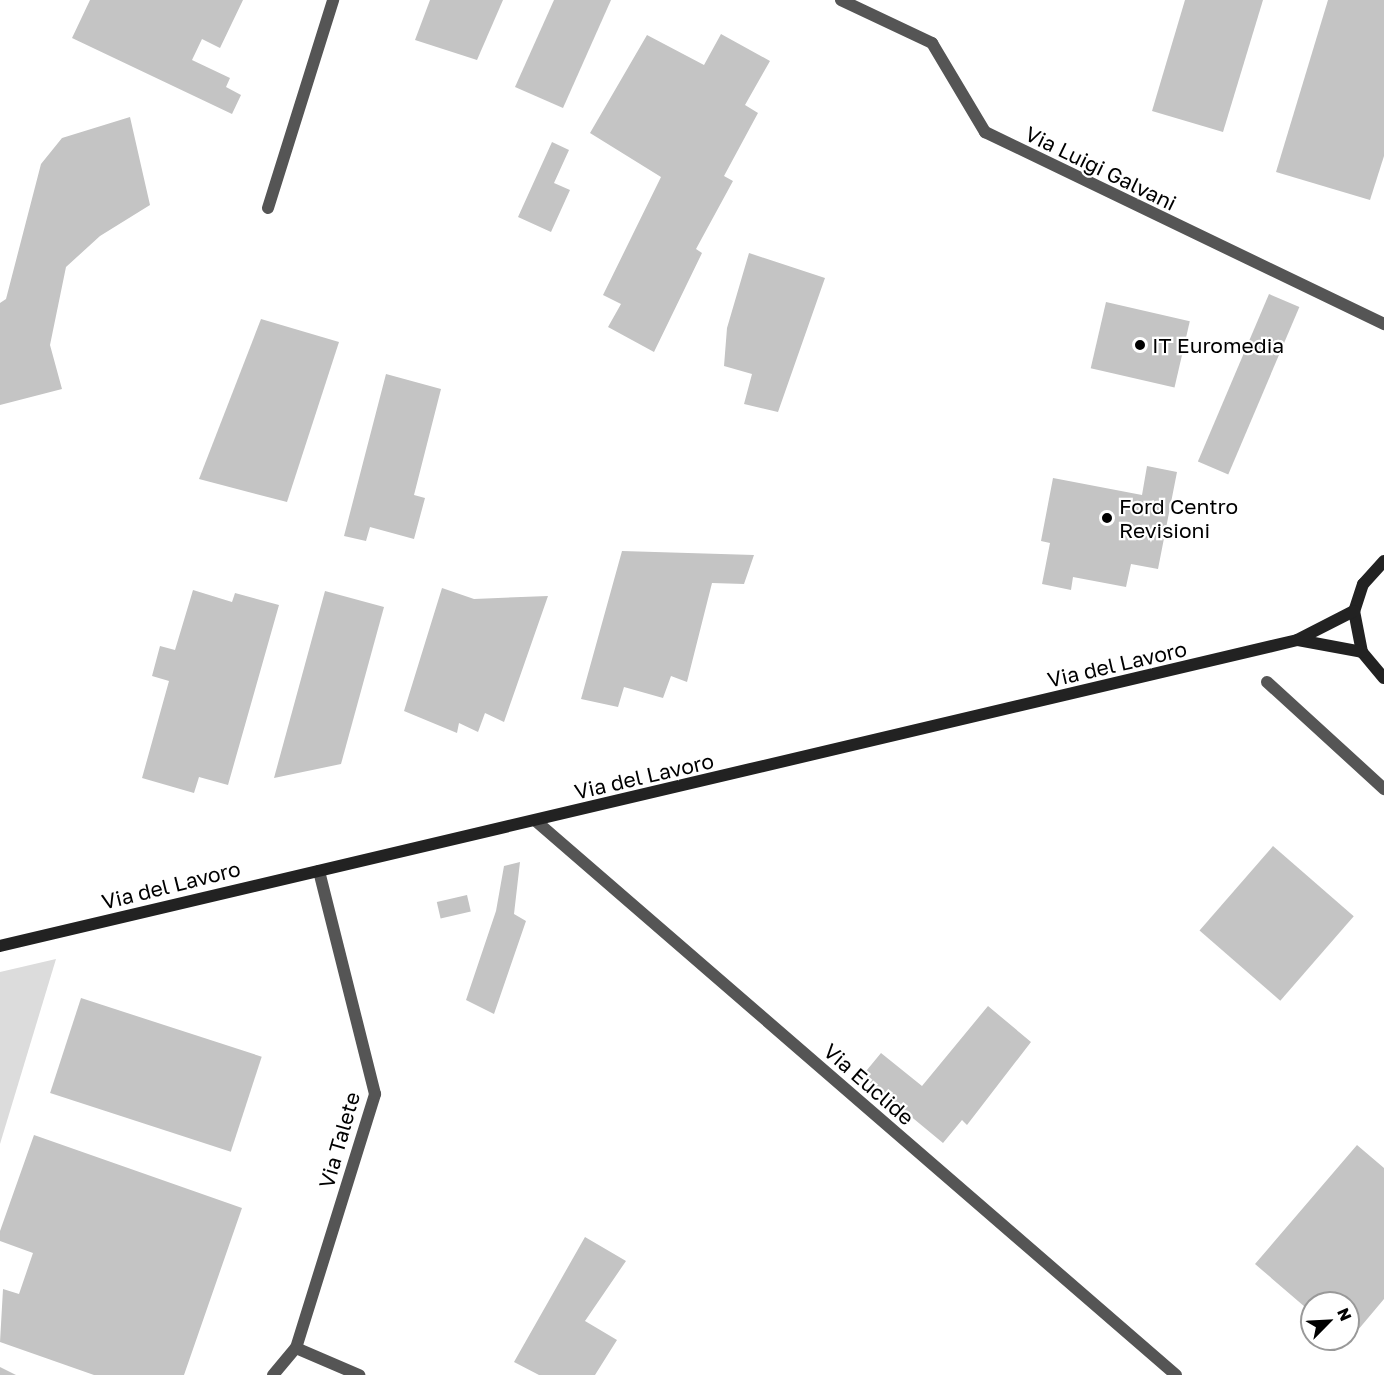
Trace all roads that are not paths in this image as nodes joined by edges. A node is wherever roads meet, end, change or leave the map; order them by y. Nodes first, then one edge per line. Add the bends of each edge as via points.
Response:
1 (333, 0) edge
2 (841, 0) edge
3 (268, 208) dead end
4 (1384, 324) edge
5 (1383, 561) edge
6 (1354, 611) junction
7 (1297, 640) junction
8 (1362, 652) junction
9 (1384, 678) edge
10 (1267, 682) dead end
11 (1384, 789) edge
12 (537, 822) junction
13 (319, 871) junction
14 (0, 946) edge
15 (296, 1348) junction
16 (273, 1375) edge
17 (359, 1375) edge
18 (1176, 1375) edge

1 - 3 street
2 - 4 street, Via Luigi Galvani via 932,43 985,132
5 - 6 main road via 1363,584
6 - 7 main road
6 - 8 main road
7 - 8 main road
7 - 12 main road, Via del Lavoro
8 - 9 main road
10 - 11 street
12 - 13 main road, Via del Lavoro
12 - 18 street, Via Euclide
13 - 14 main road, Via del Lavoro
13 - 15 street, Via Talete via 375,1094
15 - 16 street, Via Talete
15 - 17 street

